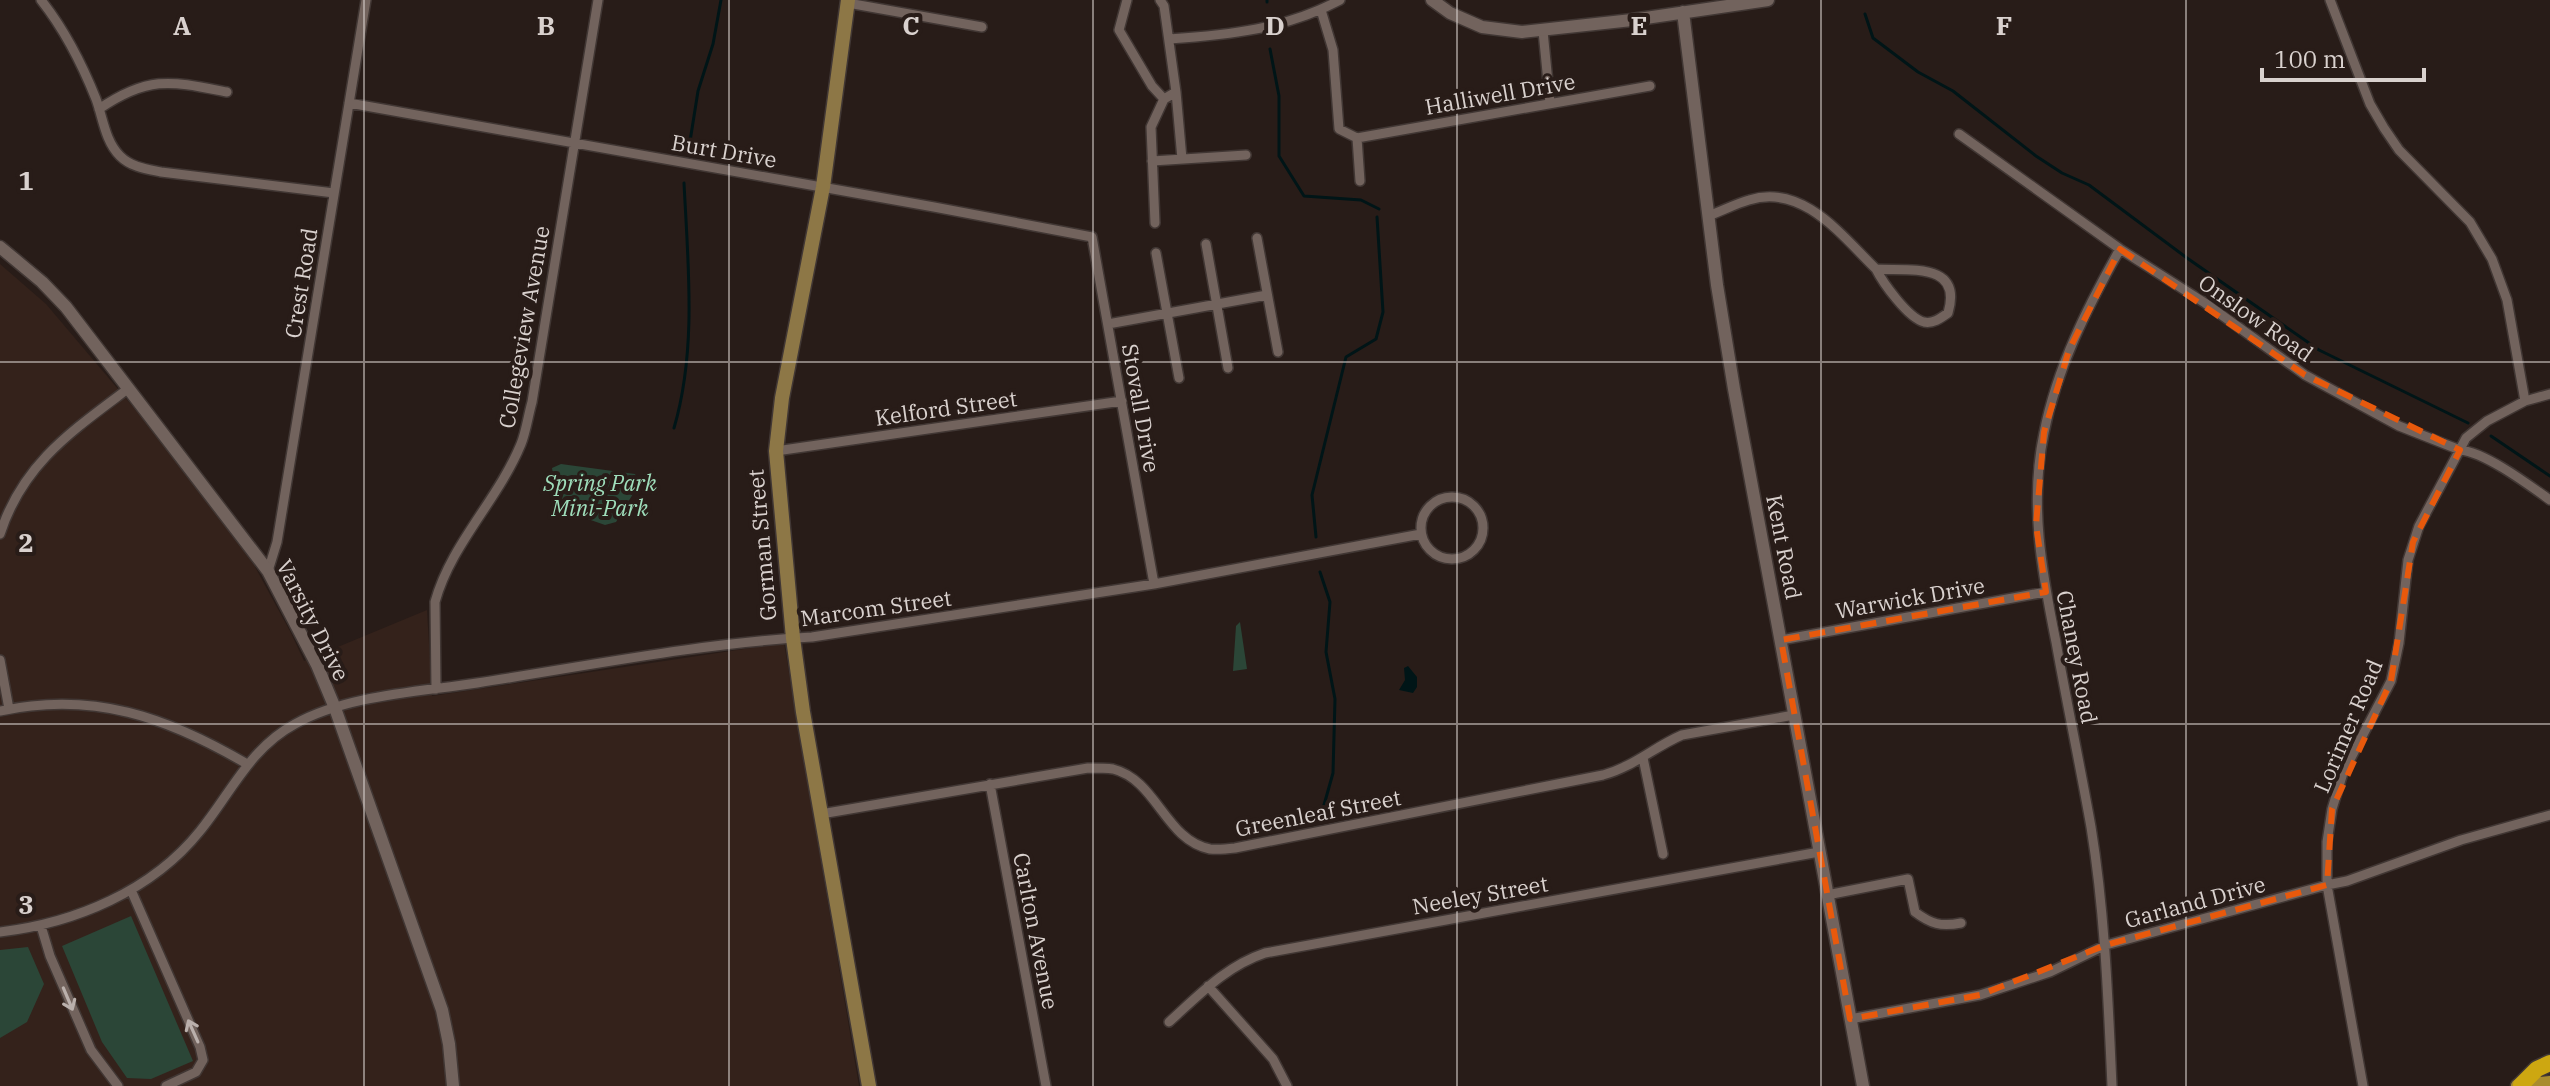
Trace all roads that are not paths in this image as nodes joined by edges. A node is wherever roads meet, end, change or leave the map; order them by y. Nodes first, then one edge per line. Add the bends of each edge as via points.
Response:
1 (41, 0) edge
2 (366, 0) edge
3 (598, 0) edge
4 (1127, 0) edge
5 (1160, 0) edge
6 (1340, 0) edge
7 (1432, 0) edge
8 (1768, 0) edge
9 (2330, 0) edge
10 (848, 1) edge
11 (1321, 10) junction
12 (1683, 12) junction
13 (982, 27) dead end
14 (1543, 31) junction
15 (1169, 39) junction
16 (1650, 86) dead end
17 (227, 92) dead end
18 (1176, 92) junction
19 (1164, 99) junction
20 (349, 103) junction
21 (1550, 103) junction
22 (99, 109) junction
23 (1959, 134) dead end
24 (1357, 138) junction
25 (573, 143) junction
26 (1246, 155) dead end
27 (1182, 159) junction
28 (1152, 161) junction
29 (1360, 181) dead end
30 (823, 187) junction
31 (334, 193) junction
32 (1708, 216) junction
33 (1155, 223) dead end
34 (1092, 237) joint
35 (1257, 238) dead end
36 (1206, 244) dead end
37 (0, 247) edge
38 (2120, 249) junction
39 (1156, 253) dead end
40 (1876, 269) junction
41 (1267, 295) junction
42 (1216, 304) junction
43 (1167, 313) junction
44 (1108, 324) junction
45 (1278, 352) dead end
46 (1228, 368) dead end
47 (1179, 378) dead end
48 (129, 388) junction
49 (2550, 394) edge
50 (1122, 401) junction
51 (2525, 401) junction
52 (2460, 450) junction
53 (776, 451) junction
54 (2550, 500) edge
55 (0, 534) edge
56 (1421, 534) junction
57 (268, 571) junction
58 (1154, 584) junction
59 (2046, 592) junction
60 (793, 638) junction
61 (1781, 640) junction
62 (0, 660) edge
63 (436, 689) junction
64 (335, 708) junction
65 (4, 710) edge
66 (1794, 715) junction
67 (1643, 758) junction
68 (247, 764) junction
69 (990, 784) junction
70 (821, 814) junction
71 (2550, 815) edge
72 (1819, 852) junction
73 (1663, 854) dead end
74 (2327, 885) junction
75 (131, 890) junction
76 (1827, 895) junction
77 (1961, 923) dead end
78 (41, 926) junction
79 (0, 932) edge
80 (2106, 945) junction
81 (1208, 986) junction
82 (1850, 1019) junction
83 (1169, 1022) dead end
84 (2550, 1063) edge
85 (2550, 1083) edge
86 (118, 1086) edge
87 (166, 1086) edge
88 (453, 1086) edge
89 (869, 1086) edge
90 (1046, 1086) edge
91 (1287, 1086) edge
92 (1863, 1086) edge
93 (2112, 1086) edge
94 (2363, 1086) edge
95 (2520, 1086) edge

1 - 22 street via 63,31
2 - 20 street, Crest Road
3 - 25 street, Collegeview Avenue
4 - 19 street via 1119,30
5 - 15 street
6 - 11 street
7 - 14 street via 1482,27
8 - 12 street
9 - 51 street via 2384,128 2470,222 2492,259 2507,300
10 - 13 street
10 - 30 main road, Gorman Street
11 - 15 street via 1255,30
11 - 24 street via 1333,50 1339,129
12 - 14 street
12 - 32 street, Kent Road
14 - 21 street
15 - 18 street
16 - 21 street, Halliwell Drive
17 - 22 street via 160,82 132,89
18 - 19 street
18 - 27 street
19 - 28 street via 1151,127
20 - 25 street, Burt Drive
20 - 31 street, Crest Road
21 - 24 street, Halliwell Drive
22 - 31 street via 112,145 135,166
23 - 38 street, Onslow Road
24 - 29 street
25 - 30 street, Burt Drive
25 - 63 street, Collegeview Avenue via 532,402 508,470 439,588
26 - 27 street
27 - 28 street
28 - 33 street
30 - 34 street, Burt Drive
30 - 53 main road, Gorman Street
31 - 57 street, Crest Road
32 - 40 street via 1750,199 1778,196 1802,203
32 - 61 street, Kent Road via 1731,374
34 - 44 street, Stovall Drive
35 - 41 street
36 - 42 street
37 - 48 street, Varsity Drive via 56,295
38 - 52 street, Onslow Road via 2305,375 2399,426
38 - 59 street, Chaney Road via 2069,350 2044,432 2036,525
39 - 43 street
40 - 40 street via 1943,277 1951,288 1948,313 1922,322
41 - 42 street
41 - 45 street
42 - 43 street
42 - 46 street
43 - 44 street
43 - 47 street
44 - 50 street, Stovall Drive
48 - 55 street via 41,459 15,497
48 - 57 street, Varsity Drive
49 - 51 street, Lorimer Road
50 - 53 street, Kelford Street
50 - 58 street, Stovall Drive
51 - 52 street, Lorimer Road via 2487,421
52 - 54 street, Onslow Road via 2471,451
52 - 74 street, Lorimer Road via 2413,542 2391,681 2343,773 2332,809
53 - 60 main road, Gorman Street
56 - 56 street via 1432,552 1457,558 1477,546 1481,516 1474,505 1443,498 1425,513
56 - 58 street, Marcom Street
57 - 64 street, Varsity Drive
58 - 60 street, Marcom Street
59 - 61 street, Warwick Drive
59 - 80 street, Chaney Road via 2091,827
60 - 63 street, Marcom Street
60 - 70 main road, Gorman Street
61 - 66 street, Kent Road
62 - 65 street
63 - 64 street, Marcom Street
64 - 68 street, Marcom Street via 270,740
64 - 88 street, Varsity Drive via 439,1001
65 - 68 street via 72,705 120,710 183,729
66 - 67 street, Greenleaf Street via 1682,735
66 - 72 street, Kent Road
67 - 69 street, Greenleaf Street via 1603,775 1223,849 1192,842 1138,782 1114,769 1088,768
67 - 73 street
68 - 75 street, Marcom Street via 199,832
69 - 70 street, Greenleaf Street
69 - 90 street, Carlton Avenue
70 - 89 main road, Gorman Street
71 - 74 street, Garland Drive
72 - 76 street, Kent Road
72 - 81 street, Neeley Street via 1275,951 1236,965
74 - 80 street, Garland Drive
74 - 94 street, Lorimer Road
75 - 78 street, Marcom Street
87 -> 75 street via 196,1072 203,1060
76 - 77 street via 1908,879 1915,912 1943,926
76 - 82 street, Kent Road
78 - 79 street, Marcom Street
78 -> 86 street via 91,1050
80 - 82 street, Garland Drive via 2050,972 1980,995
80 - 93 street, Chaney Road
81 - 83 street, Neeley Street
81 - 91 street via 1266,1050
82 - 92 street, Kent Road
84 - 95 highway
85 - 95 main road

